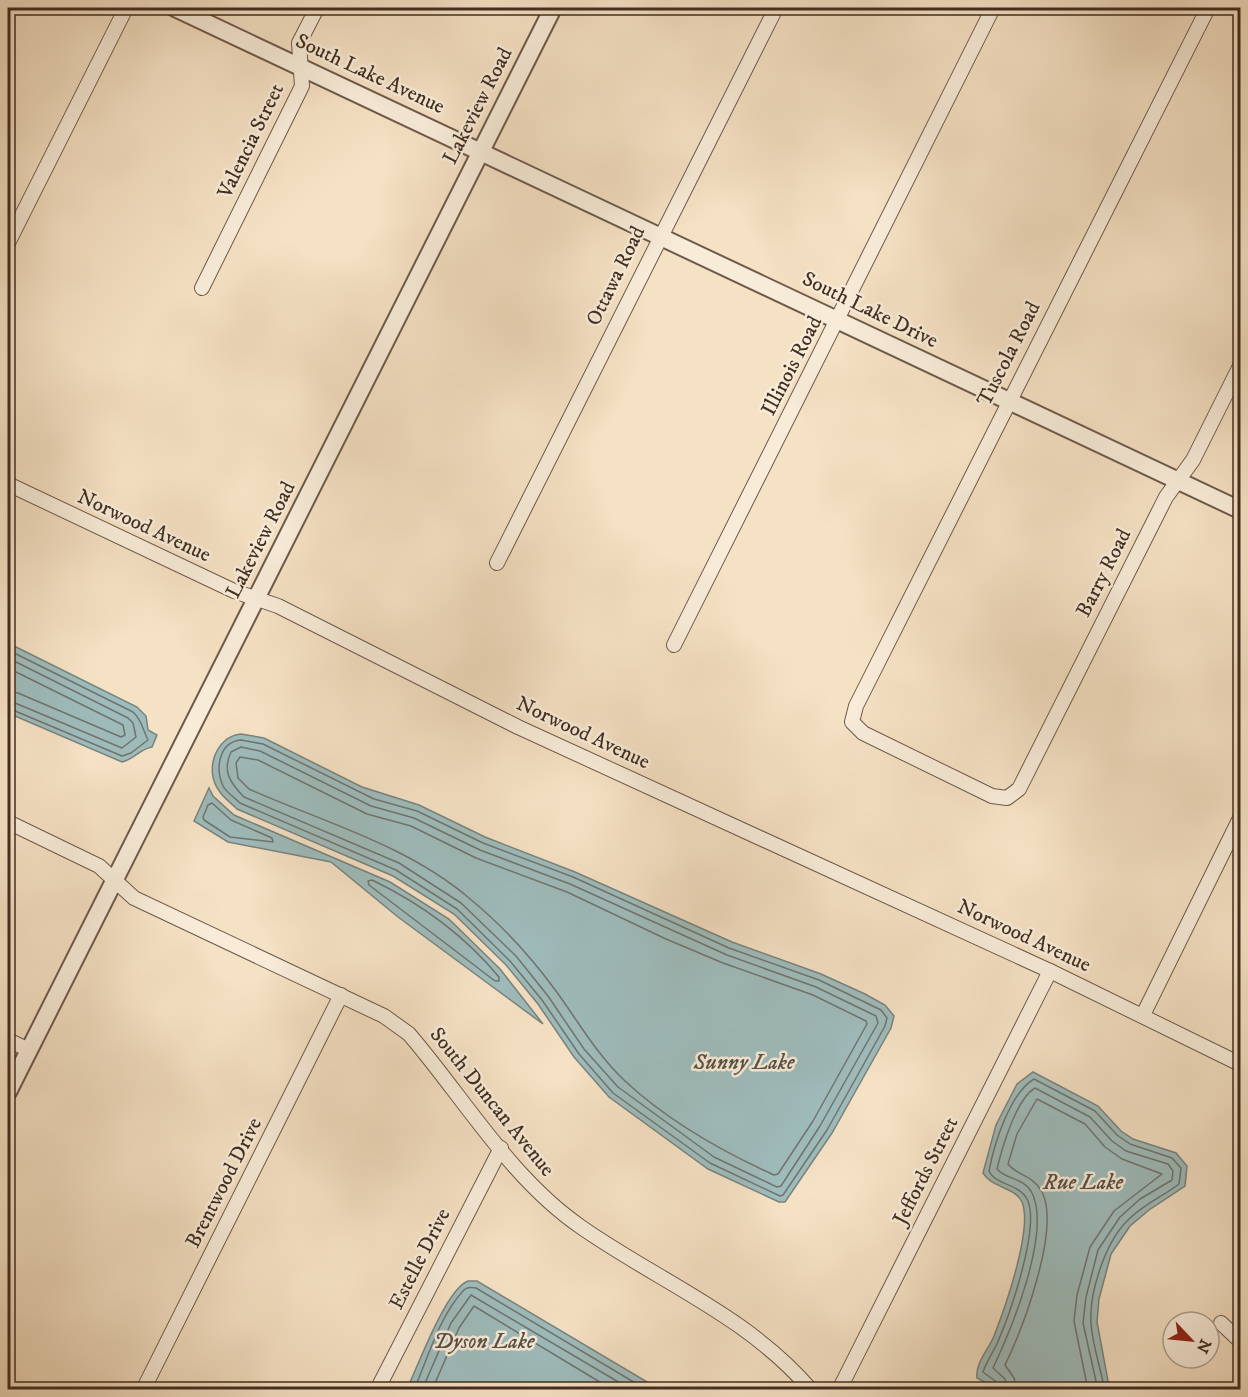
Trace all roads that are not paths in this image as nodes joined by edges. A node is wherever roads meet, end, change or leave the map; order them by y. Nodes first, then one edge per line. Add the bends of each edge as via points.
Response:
1 (126, 8) edge
2 (175, 8) edge
3 (317, 8) edge
4 (553, 8) edge
5 (776, 8) edge
6 (993, 8) edge
7 (1208, 8) edge
8 (300, 66) junction
9 (481, 151) junction
10 (660, 234) junction
11 (8, 243) edge
12 (202, 288) dead end
13 (839, 320) junction
14 (1240, 366) edge
15 (1009, 401) junction
16 (1179, 480) junction
17 (8, 484) edge
18 (1240, 510) edge
19 (497, 563) dead end
20 (257, 600) junction
21 (674, 645) dead end
22 (1006, 798) joint
23 (1240, 818) edge
24 (8, 822) edge
25 (115, 881) junction
26 (1050, 971) junction
27 (341, 995) junction
28 (1143, 1015) junction
29 (8, 1040) edge
30 (29, 1050) junction
31 (1240, 1064) edge
32 (8, 1092) edge
33 (501, 1148) junction
34 (1221, 1323) dead end
35 (1240, 1341) edge
36 (147, 1388) edge
37 (377, 1389) edge
38 (811, 1389) edge
39 (839, 1389) edge

1 - 11 street
2 - 8 street, South Lake Avenue
3 - 8 street, Valencia Street via 299,43
4 - 9 street, Lakeview Road
5 - 10 street, Ottawa Road
6 - 13 street, Illinois Road
7 - 15 street, Tuscola Road
8 - 9 street, South Lake Avenue
8 - 12 street, Valencia Street via 302,86
9 - 10 street, South Lake Drive
9 - 20 street, Lakeview Road
10 - 13 street, South Lake Drive
10 - 19 street, Ottawa Road
13 - 15 street, South Lake Drive
13 - 21 street, Illinois Road
14 - 16 street, Barry Road
15 - 16 street, South Lake Drive
15 - 22 street, Tuscola Road via 856,706 852,722 863,733 992,796
16 - 18 street, South Lake Drive
16 - 22 street, Barry Road via 1166,497 1019,789
17 - 20 street, Norwood Avenue
20 - 25 street, Lakeview Road
20 - 26 street, Norwood Avenue via 278,606 518,727
23 - 28 street
24 - 25 street, South Duncan Avenue via 99,866
25 - 27 street, South Duncan Avenue via 134,898
25 - 30 street, Lakeview Road
26 - 28 street, Norwood Avenue
26 - 39 street, Jeffords Street
27 - 33 street, South Duncan Avenue via 384,1016 409,1034
27 - 36 street, Brentwood Drive
28 - 31 street, Norwood Avenue
29 - 30 street
30 - 32 street, Lakeview Road
33 - 37 street, Estelle Drive
33 - 38 street, South Duncan Avenue via 542,1196 581,1227 711,1306 771,1349
34 - 35 street

